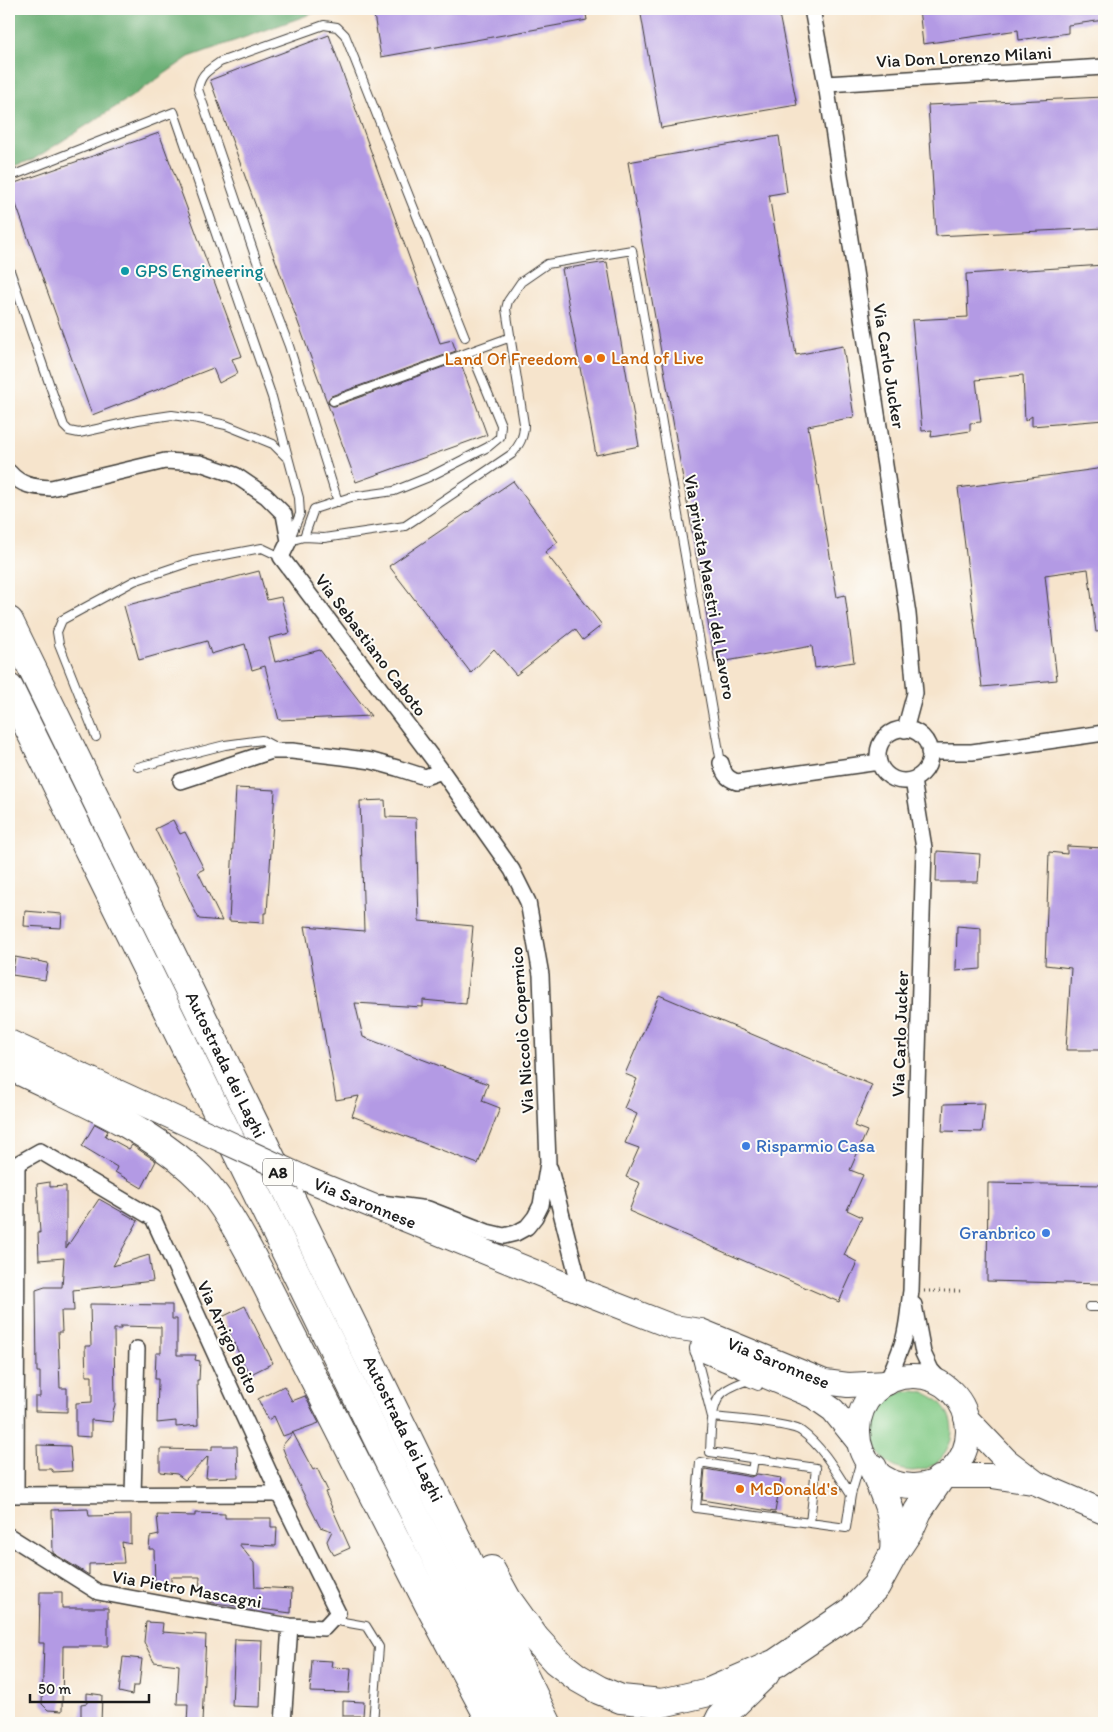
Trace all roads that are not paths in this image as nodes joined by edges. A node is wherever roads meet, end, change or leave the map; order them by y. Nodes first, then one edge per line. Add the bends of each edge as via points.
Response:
1 (812, 9) edge
2 (1104, 67) edge
3 (826, 84) junction
4 (9, 178) edge
5 (9, 268) edge
6 (465, 337) dead end
7 (511, 338) junction
8 (476, 364) dead end
9 (333, 401) dead end
10 (288, 458) junction
11 (9, 472) edge
12 (338, 502) junction
13 (297, 539) junction
14 (281, 557) junction
15 (9, 621) edge
16 (9, 688) edge
17 (905, 730) junction
18 (1104, 733) edge
19 (96, 737) dead end
20 (283, 751) junction
21 (929, 752) junction
22 (879, 762) junction
23 (721, 763) joint
24 (138, 767) dead end
25 (442, 771) junction
26 (913, 780) junction
27 (180, 781) dead end
28 (9, 1042) edge
29 (9, 1063) edge
30 (548, 1163) junction
31 (360, 1200) junction
32 (581, 1291) junction
33 (911, 1291) junction
34 (1089, 1306) dead end
35 (1104, 1307) edge
36 (348, 1316) junction
37 (673, 1327) junction
38 (694, 1346) junction
39 (137, 1349) dead end
40 (887, 1383) junction
41 (774, 1386) junction
42 (947, 1388) junction
43 (712, 1417) junction
44 (966, 1418) junction
45 (865, 1454) junction
46 (754, 1458) junction
47 (943, 1478) junction
48 (1036, 1482) junction
49 (279, 1494) junction
50 (13, 1495) edge
51 (133, 1495) junction
52 (851, 1495) junction
53 (1104, 1512) edge
54 (810, 1523) junction
55 (9, 1536) edge
56 (894, 1554) junction
57 (335, 1616) junction
58 (290, 1626) junction
59 (776, 1663) junction
60 (284, 1723) edge
61 (373, 1723) edge
62 (492, 1723) edge
63 (516, 1723) edge
64 (547, 1723) edge
65 (718, 1723) edge

1 - 3 street, Via Carlo Jucker
2 - 3 street, Via Don Lorenzo Milani
3 - 17 street, Via Carlo Jucker via 908,614 915,693
4 - 10 lane via 174,112 272,397
5 - 10 lane via 64,426 69,432 172,416 198,419 226,425 273,444
6 - 12 lane via 345,36 337,27 324,24 220,62 205,72 198,89 256,259 290,346
7 - 9 lane
7 - 13 lane via 524,424 521,442 512,454 405,526
7 - 23 lane, Via privata Maestri del Lavoro via 506,309 521,282 547,264 632,250
8 - 12 lane via 501,425 500,437 488,447 429,477 394,491
10 - 13 lane via 299,498
11 - 13 street via 21,483 51,488 165,462 200,463 235,475 266,496 284,514
12 - 13 lane via 314,509
13 - 14 street
14 - 19 lane via 262,548 192,561 134,581 62,620 57,632 59,644
14 - 25 street, Via Sebastiano Caboto
15 - 36 highway, Autostrada dei Laghi / A8
16 - 63 highway, Autostrada dei Laghi / A8
17 - 21 street via 921,736
17 - 22 street via 897,730 884,739 879,746
18 - 21 street via 972,752
20 - 24 lane via 262,740 225,745
20 - 25 street via 343,756 425,777
20 - 27 street via 258,755
21 - 26 street via 926,768
22 - 23 street, Via privata Maestri del Lavoro via 738,782 724,774
22 - 26 street via 888,776 896,780
25 - 30 street, Via Niccolò Copernico via 512,870 528,902 540,975
26 - 33 street, Via Carlo Jucker via 924,848
28 - 31 main road, Via Saronnese, bridge via 304,1178
29 - 62 highway via 151,1137 192,1169 224,1208
30 - 31 street, Via Niccolò Copernico via 541,1205 535,1217 527,1227 504,1236 428,1209
30 - 32 street, Via Niccolò Copernico
31 - 32 main road, Via Saronnese
32 - 37 main road, Via Saronnese
33 - 40 street, Via Carlo Jucker via 903,1341
33 - 42 street, Via Carlo Jucker via 923,1353 931,1370
34 - 35 lane
36 - 59 highway via 363,1337 507,1599 556,1661 578,1678 621,1699 662,1703 709,1692
36 - 64 highway, Autostrada dei Laghi / A8
37 - 38 main road, Via Saronnese
37 - 40 main road, Via Saronnese via 702,1330 825,1382 848,1385
38 - 41 main road, Via Saronnese
38 - 43 lane
39 - 51 street
40 - 42 main road via 918,1377 933,1380
40 - 45 main road via 866,1401 861,1411 858,1426
41 - 43 lane via 746,1381 731,1387 720,1396
41 - 45 main road, Via Saronnese via 813,1396 833,1410
42 - 44 main road via 959,1402
43 - 46 lane via 710,1452
43 - 52 lane via 799,1430 818,1447
44 - 47 main road via 965,1450
44 - 48 main road via 1006,1460
45 - 47 main road via 887,1480 904,1485 922,1485
45 - 52 lane
45 - 56 highway via 892,1513
46 - 54 lane via 816,1468
46 - 54 lane via 752,1471 700,1462 696,1508
47 - 48 main road via 992,1476
47 - 56 highway via 918,1511
48 - 53 main road
49 - 50 street, Via Arrigo Boito via 153,1218 40,1151 17,1164
49 - 51 street
49 - 57 street, Via Arrigo Boito
50 - 51 street
52 - 54 lane via 846,1528
55 - 58 street, Via Pietro Mascagni via 98,1592
56 - 59 highway via 876,1586 852,1612
57 - 58 street, Via Pietro Mascagni via 324,1628
57 - 61 lane via 366,1626 379,1647
58 - 60 street
59 - 65 highway

